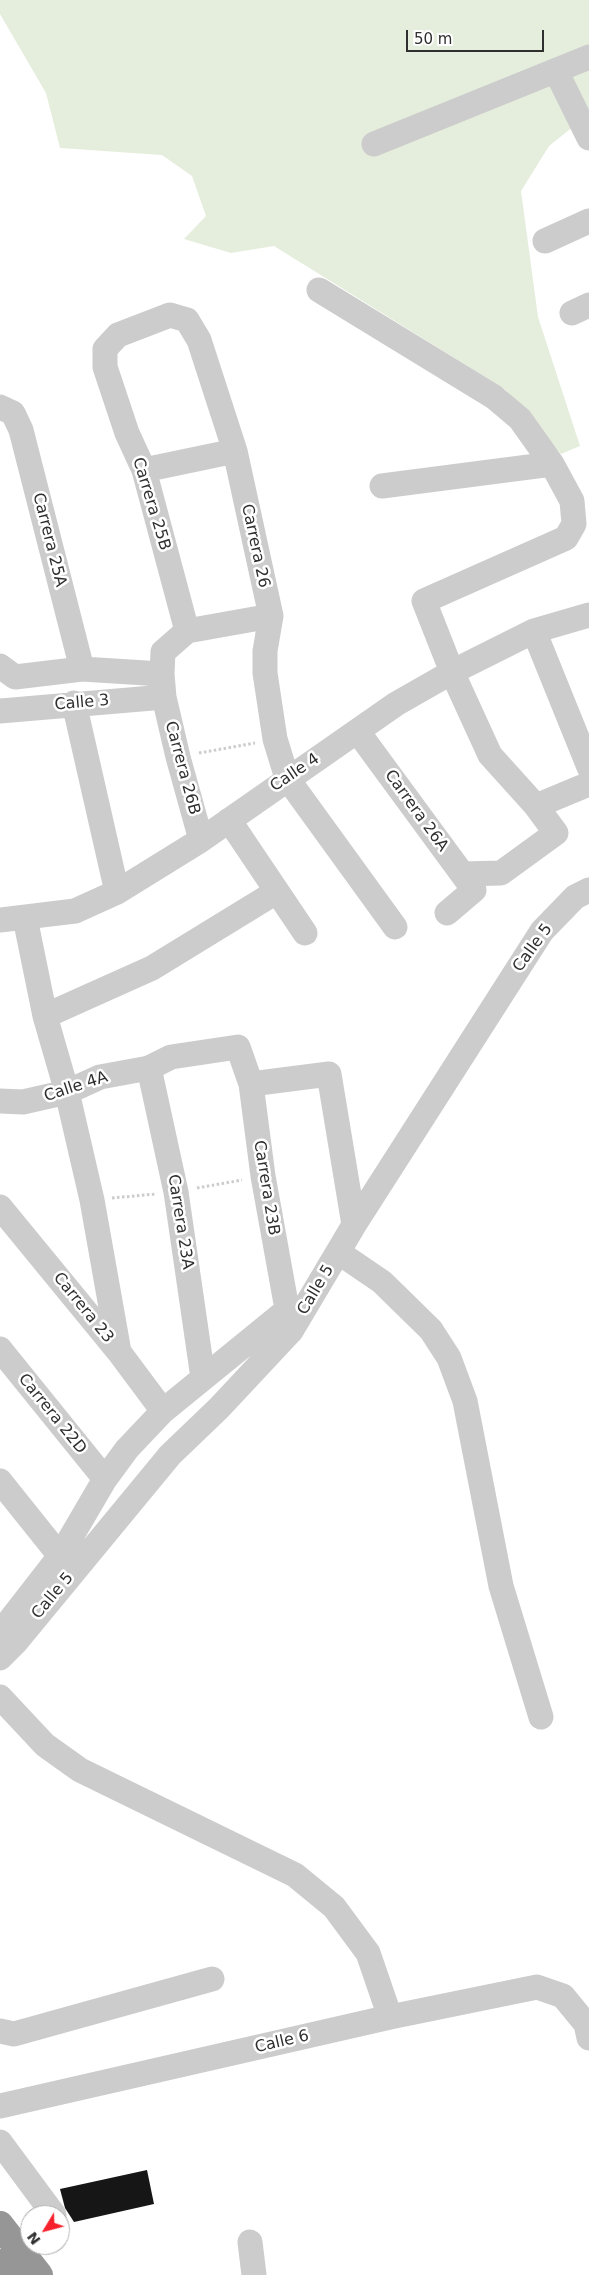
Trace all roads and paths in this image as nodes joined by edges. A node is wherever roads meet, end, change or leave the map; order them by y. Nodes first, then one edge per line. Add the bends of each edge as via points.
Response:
1 (589, 57) edge
2 (556, 70) junction
3 (589, 137) edge
4 (374, 144) dead end
5 (589, 221) edge
6 (545, 240) dead end
7 (319, 290) dead end
8 (105, 349) joint
9 (6, 410) edge
10 (235, 451) junction
11 (552, 464) junction
12 (144, 470) junction
13 (382, 486) dead end
14 (589, 615) edge
15 (271, 616) junction
16 (187, 631) junction
17 (534, 631) junction
18 (1, 668) edge
19 (82, 668) junction
20 (452, 672) junction
21 (163, 686) junction
22 (74, 703) junction
23 (0, 711) edge
24 (358, 732) junction
25 (275, 739) junction
26 (178, 757) junction
27 (589, 767) edge
28 (287, 778) junction
29 (589, 784) edge
30 (536, 806) junction
31 (229, 820) junction
32 (201, 840) junction
33 (468, 882) junction
34 (589, 890) edge
35 (117, 892) junction
36 (276, 892) junction
37 (446, 912) dead end
38 (25, 918) junction
39 (0, 920) edge
40 (395, 927) dead end
41 (305, 933) dead end
42 (45, 1016) junction
43 (238, 1046) joint
44 (149, 1068) junction
45 (251, 1084) junction
46 (67, 1092) junction
47 (0, 1101) edge
48 (0, 1207) edge
49 (354, 1225) junction
50 (338, 1252) junction
51 (289, 1321) junction
52 (0, 1349) edge
53 (119, 1352) junction
54 (203, 1378) junction
55 (163, 1411) junction
56 (105, 1479) junction
57 (0, 1481) edge
58 (60, 1556) junction
59 (5, 1638) edge
60 (0, 1697) edge
61 (541, 1717) dead end
62 (212, 1979) dead end
63 (390, 2017) junction
64 (0, 2031) edge
65 (589, 2038) edge
66 (0, 2106) edge
67 (0, 2142) edge
68 (47, 2205) edge
69 (0, 2224) edge
70 (250, 2242) dead end
71 (0, 2263) edge
72 (9, 2275) edge
73 (39, 2275) edge
74 (254, 2275) edge

1 - 2 street
2 - 3 street
2 - 4 street
5 - 6 street
7 - 11 street via 494,397 520,419
8 - 10 street, Carrera 26 via 118,335 170,315 187,320 199,340
8 - 12 street, Carrera 25B via 105,367 127,433
9 - 19 street, Carrera 25A via 21,430
10 - 12 street
10 - 15 street, Carrera 26
11 - 13 street
11 - 20 street via 572,501 574,524 566,538 424,601
12 - 16 street, Carrera 25B
14 - 17 street, Calle 4
15 - 16 street
15 - 25 street, Carrera 26 via 265,673
16 - 21 street via 163,652
17 - 20 street, Calle 4
17 - 27 street
18 - 19 street via 14,677
19 - 21 street
20 - 24 street, Calle 4 via 396,704
20 - 30 street via 490,754
21 - 22 street, Calle 3
21 - 26 street, Carrera 26B
22 - 23 street, Calle 3
22 - 35 street
24 - 28 street, Calle 4
24 - 33 street, Carrera 26A
25 - 26 path
25 - 28 street, Carrera 26
26 - 32 street, Carrera 26B
28 - 31 street, Calle 4
28 - 40 street, Carrera 26
29 - 30 street
30 - 33 street via 556,833 501,873
31 - 32 street, Calle 4
31 - 36 street
32 - 35 street, Calle 4
33 - 37 street
34 - 49 street, Calle 5 via 575,897 542,931
35 - 38 street, Calle 4 via 75,911
36 - 41 street
36 - 42 street via 152,968
38 - 39 street, Calle 4
38 - 42 street
42 - 46 street
43 - 44 street, Calle 4A via 171,1057
43 - 45 street, Carrera 23B
44 - 46 street, Calle 4A via 100,1077
44 - 54 street, Carrera 23A via 176,1192
45 - 49 street via 329,1074
45 - 51 street, Carrera 23B via 263,1176
46 - 47 street, Calle 4A via 24,1102
46 - 53 street via 92,1200
48 - 53 street, Carrera 23
49 - 50 street, Calle 5
50 - 51 street, Calle 5
50 - 61 street via 382,1282 431,1330 449,1358 465,1401 501,1586
51 - 54 street
51 - 59 street, Calle 5
52 - 56 street, Carrera 22D
53 - 55 street, Carrera 23
54 - 55 street
55 - 56 street
56 - 58 street
57 - 58 street
58 - 59 street
60 - 63 street via 45,1745 80,1770 295,1875 326,1900 368,1953
62 - 64 street via 14,2034
63 - 65 street, Calle 6 via 537,1987 563,1996 586,2024
63 - 66 street, Calle 6
67 - 68 street
69 - 73 highway
70 - 74 street
71 - 72 highway

